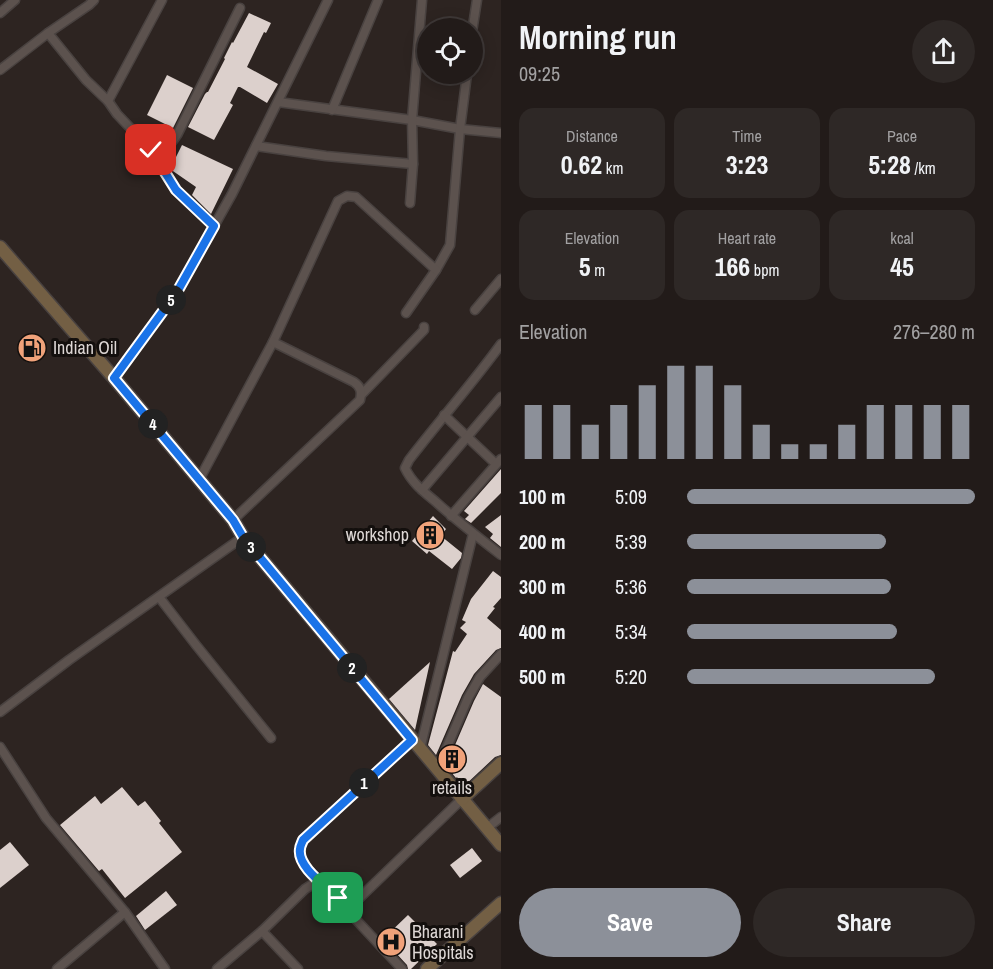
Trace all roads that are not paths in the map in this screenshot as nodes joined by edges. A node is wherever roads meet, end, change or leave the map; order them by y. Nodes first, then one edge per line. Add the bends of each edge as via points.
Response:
1 (15, 0) edge
2 (94, 0) edge
3 (162, 0) edge
4 (328, 0) edge
5 (378, 0) edge
6 (422, 0) edge
7 (477, 0) edge
8 (240, 8) dead end
9 (0, 13) edge
10 (474, 18) edge
11 (48, 33) junction
12 (0, 70) edge
13 (466, 84) edge
14 (108, 101) junction
15 (278, 102) junction
16 (333, 110) junction
17 (412, 120) junction
18 (460, 129) junction
19 (501, 133) edge
20 (256, 146) junction
21 (151, 150) junction
22 (413, 164) junction
23 (410, 203) dead end
24 (214, 226) junction
25 (0, 247) edge
26 (436, 270) junction
27 (501, 279) edge
28 (475, 310) dead end
29 (406, 313) dead end
30 (424, 327) dead end
31 (273, 342) junction
32 (501, 344) edge
33 (114, 378) junction
34 (362, 394) junction
35 (501, 397) edge
36 (444, 415) junction
37 (467, 437) junction
38 (499, 462) edge
39 (199, 480) junction
40 (422, 490) junction
41 (451, 516) junction
42 (233, 520) junction
43 (473, 534) junction
44 (243, 537) junction
45 (501, 555) edge
46 (159, 597) junction
47 (501, 654) edge
48 (0, 712) edge
49 (271, 738) dead end
50 (412, 740) junction
51 (0, 747) edge
52 (420, 749) junction
53 (501, 764) edge
54 (442, 775) junction
55 (462, 799) junction
56 (501, 817) edge
57 (488, 828) junction
58 (501, 845) edge
59 (321, 884) junction
60 (501, 903) edge
61 (347, 910) junction
62 (124, 912) junction
63 (262, 931) junction
64 (57, 969) edge
65 (165, 969) edge
66 (217, 969) edge
67 (298, 969) edge
68 (402, 969) edge
69 (429, 969) edge

1 - 9 street
2 - 11 street
3 - 14 street
4 - 15 street
5 - 16 street
6 - 17 street
7 - 10 street
8 - 21 street via 177,135 162,151
11 - 12 street
11 - 14 street
13 - 18 street
14 - 21 street
15 - 16 street
15 - 20 street
16 - 17 street
17 - 18 street
17 - 22 street
18 - 19 street
18 - 26 street via 450,245
20 - 22 street
20 - 24 street
21 - 24 street via 176,190
22 - 23 street
24 - 33 street via 177,292
25 - 33 main road
26 - 29 street
26 - 31 street via 356,197 347,196 338,201
27 - 28 street
30 - 34 street
31 - 34 street via 354,382
31 - 39 street
32 - 36 street
33 - 39 main road
34 - 42 street
35 - 37 street
36 - 37 street
36 - 40 street via 405,468
37 - 38 street
37 - 40 street
38 - 41 street
39 - 42 main road
40 - 41 street
41 - 43 street
42 - 44 main road
43 - 45 street
43 - 52 street
44 - 46 street
44 - 50 main road
46 - 48 street
46 - 49 street
47 - 54 street via 472,691
50 - 52 main road
50 - 59 street via 303,840 301,861
51 - 62 street via 46,818
52 - 54 main road
53 - 55 main road
54 - 55 main road
55 - 57 main road
55 - 61 street
56 - 57 street
57 - 58 main road
59 - 61 street
59 - 63 street via 304,889
60 - 69 main road
61 - 68 street
62 - 64 street
62 - 65 street
63 - 66 street
63 - 67 street

